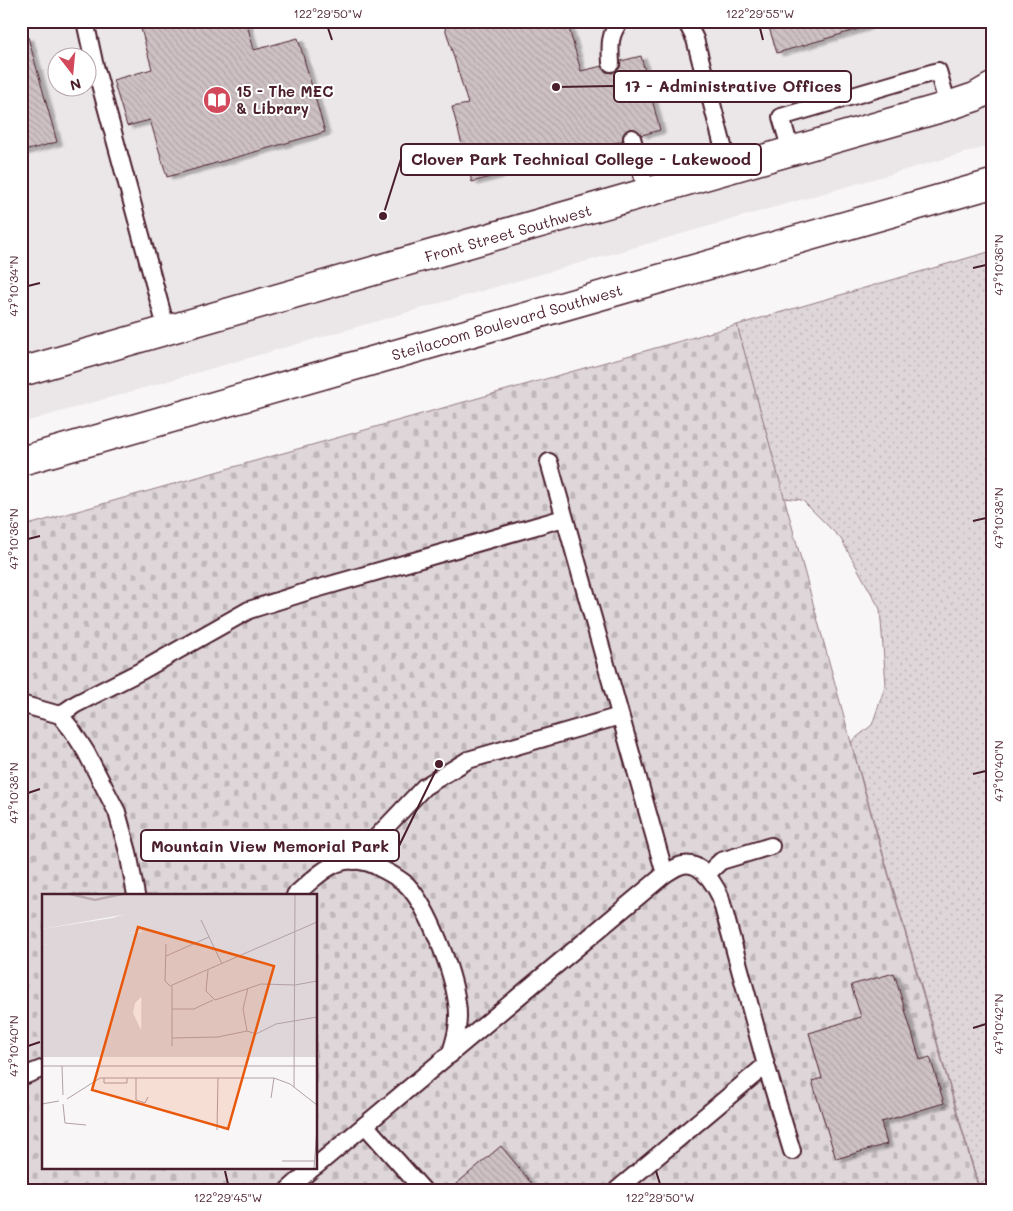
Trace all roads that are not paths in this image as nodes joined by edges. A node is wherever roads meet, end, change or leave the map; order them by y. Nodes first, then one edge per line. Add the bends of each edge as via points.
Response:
1 (85, 21) edge
2 (620, 21) edge
3 (686, 21) edge
4 (611, 63) dead end
5 (992, 87) edge
6 (948, 106) junction
7 (632, 138) dead end
8 (791, 151) junction
9 (729, 169) junction
10 (992, 184) edge
11 (647, 193) junction
12 (167, 331) junction
13 (21, 372) edge
14 (21, 461) edge
15 (548, 462) dead end
16 (564, 518) junction
17 (21, 704) edge
18 (60, 715) junction
19 (620, 716) junction
20 (771, 846) dead end
21 (354, 861) junction
22 (665, 874) junction
23 (706, 875) junction
24 (136, 894) edge
25 (296, 894) edge
26 (450, 1056) junction
27 (766, 1064) junction
28 (42, 1069) edge
29 (21, 1077) edge
30 (365, 1125) junction
31 (792, 1151) dead end
32 (318, 1164) edge
33 (313, 1168) edge
34 (288, 1190) edge
35 (423, 1190) edge
36 (617, 1190) edge

1 - 12 lane
2 - 4 lane via 609,43
3 - 9 lane via 695,39
5 - 6 street, Front Street Southwest
6 - 8 street, Front Street Southwest
6 - 8 lane via 938,71 781,117
7 - 11 lane
8 - 9 street, Front Street Southwest
9 - 11 street, Front Street Southwest
10 - 14 street, Steilacoom Boulevard Southwest
11 - 12 street, Front Street Southwest
12 - 13 street, Front Street Southwest
15 - 16 lane
16 - 18 lane via 249,610
16 - 19 lane
17 - 18 lane
18 - 24 lane via 86,752 117,812
19 - 21 lane via 468,760 424,787
19 - 22 lane
20 - 23 lane via 721,861
21 - 25 lane via 339,862
21 - 26 lane via 368,862 395,875 408,886 427,916 448,967 457,1004 458,1029
22 - 23 lane via 685,865 697,867
22 - 26 lane
23 - 27 lane via 722,905
26 - 30 lane
27 - 31 lane
27 - 36 lane
28 - 29 lane
30 - 32 lane
30 - 35 lane
33 - 34 lane

